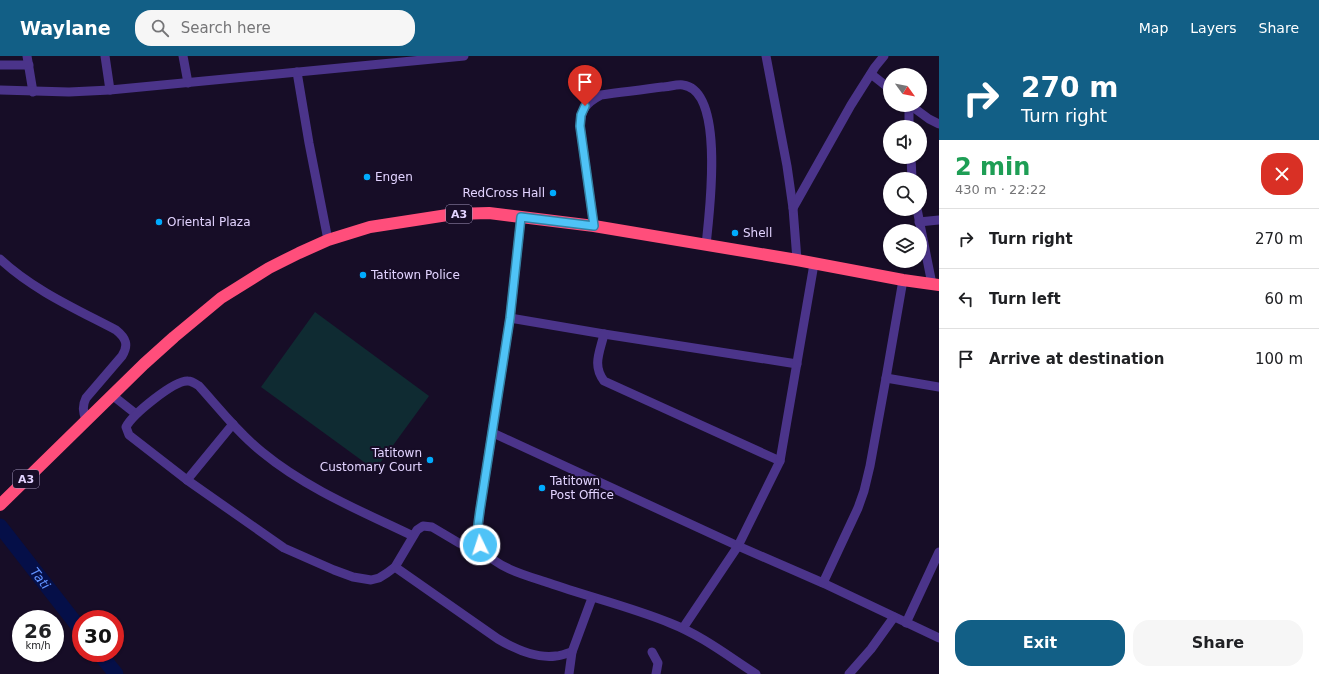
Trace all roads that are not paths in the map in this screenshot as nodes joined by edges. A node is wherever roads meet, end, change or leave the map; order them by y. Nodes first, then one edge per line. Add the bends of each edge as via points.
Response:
1 (105, 56) edge
2 (183, 56) edge
3 (464, 56) edge
4 (766, 56) edge
5 (884, 56) edge
6 (407, 58) edge
7 (28, 60) edge
8 (0, 65) edge
9 (297, 72) junction
10 (870, 74) junction
11 (188, 83) junction
12 (883, 84) edge
13 (0, 90) edge
14 (110, 90) junction
15 (33, 92) junction
16 (920, 112) edge
17 (939, 124) edge
18 (793, 208) junction
19 (918, 216) edge
20 (521, 217) junction
21 (939, 220) edge
22 (919, 222) junction
23 (594, 226) junction
24 (328, 240) junction
25 (706, 245) junction
26 (0, 259) edge
27 (797, 260) junction
28 (814, 264) junction
29 (903, 280) junction
30 (936, 285) edge
31 (510, 318) junction
32 (604, 334) junction
33 (797, 364) junction
34 (886, 378) junction
35 (939, 387) edge
36 (112, 395) junction
37 (136, 414) junction
38 (86, 420) junction
39 (233, 424) junction
40 (493, 433) junction
41 (780, 461) junction
42 (187, 480) junction
43 (0, 505) edge
44 (413, 536) junction
45 (738, 546) junction
46 (485, 552) junction
47 (939, 552) edge
48 (395, 567) junction
49 (823, 583) junction
50 (592, 598) junction
51 (894, 617) junction
52 (906, 623) junction
53 (683, 628) junction
54 (939, 638) edge
55 (572, 652) junction
56 (652, 652) dead end
57 (569, 674) edge
58 (656, 674) edge
59 (756, 674) edge
60 (849, 674) edge

1 - 14 street
2 - 11 street
3 - 6 street
4 - 18 street
5 - 10 street
6 - 9 street
7 - 8 street
7 - 15 street
9 - 11 street
9 - 24 street via 308,143
10 - 12 street
10 - 18 street
11 - 14 street
13 - 15 street
14 - 15 street
16 - 17 street
18 - 27 street
19 - 22 street
20 - 23 highway, A3
20 - 24 highway, A3 via 489,213 454,214 370,227
20 - 31 street
21 - 22 street
22 - 30 street
23 - 25 highway, A3
23 - 25 street via 580,126 585,106 601,95 683,85 698,93 706,108 712,141 712,187
24 - 36 highway, A3 via 269,268 221,298 174,336
25 - 27 highway, A3
26 - 38 street via 40,289 123,335 126,349 122,356 83,404
27 - 28 highway, A3
28 - 29 highway, A3
28 - 33 street
29 - 30 highway, A3
29 - 34 street
31 - 32 street
31 - 40 street
32 - 33 street
32 - 41 street via 597,363 604,381
33 - 41 street
34 - 35 street
34 - 49 street via 864,491
36 - 37 street
36 - 38 highway, A3
37 - 39 street via 166,390 187,380 199,386
37 - 42 street via 126,427 129,435
38 - 43 highway, A3
39 - 42 street
39 - 44 street via 260,451 318,491
40 - 45 street
40 - 46 street via 478,525 478,539
41 - 45 street
42 - 48 street via 284,548 334,570 371,580 379,578
44 - 46 street via 423,526 432,527 459,543
44 - 48 street
45 - 49 street
45 - 53 street
46 - 50 street via 520,573
47 - 52 street
48 - 55 street via 514,649 542,656
49 - 51 street
50 - 53 street
50 - 55 street
51 - 52 street
51 - 60 street
52 - 54 street
53 - 59 street
55 - 57 street
56 - 58 street via 658,663

